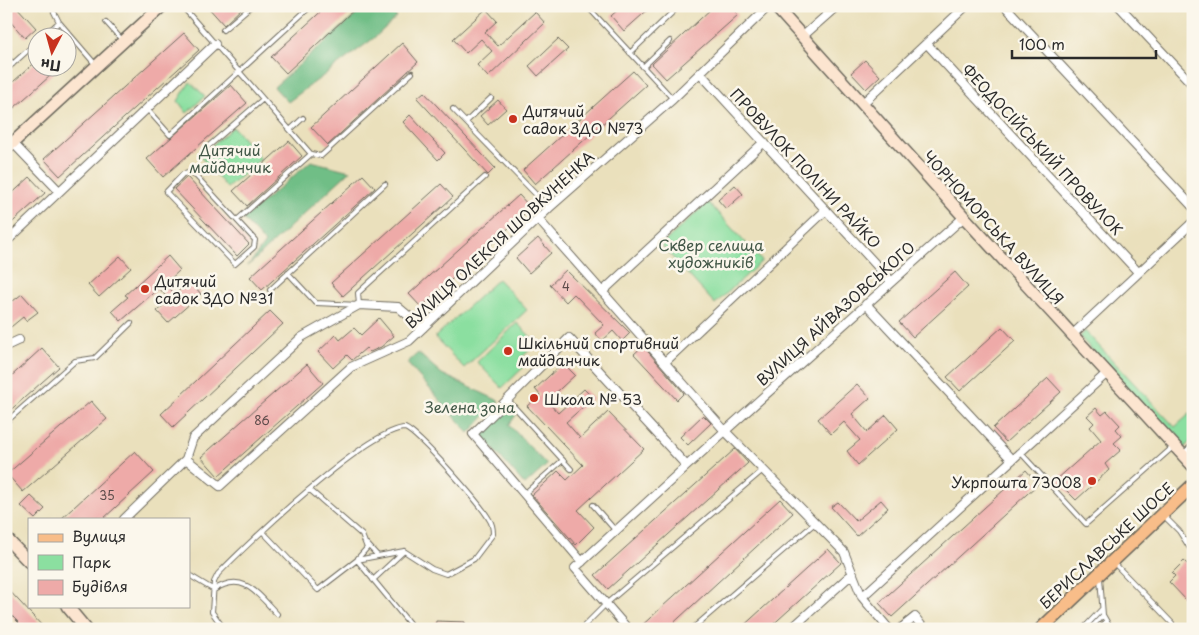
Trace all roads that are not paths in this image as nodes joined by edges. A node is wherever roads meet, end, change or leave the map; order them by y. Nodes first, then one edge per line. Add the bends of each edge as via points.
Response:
1 (51, 6) edge
2 (162, 6) edge
3 (182, 6) edge
4 (251, 6) edge
5 (311, 6) edge
6 (587, 6) edge
7 (679, 6) edge
8 (769, 6) edge
9 (775, 6) edge
10 (837, 6) edge
11 (966, 6) edge
12 (1005, 6) edge
13 (1119, 6) edge
14 (59, 22) junction
15 (106, 22) dead end
16 (53, 28) edge
17 (223, 30) dead end
18 (802, 37) junction
19 (123, 41) junction
20 (670, 41) dead end
21 (215, 44) junction
22 (927, 44) junction
23 (28, 50) edge
24 (630, 54) junction
25 (6, 56) edge
26 (13, 64) junction
27 (97, 66) junction
28 (643, 67) junction
29 (6, 70) edge
30 (239, 71) junction
31 (412, 73) dead end
32 (700, 73) junction
33 (1193, 85) edge
34 (492, 98) dead end
35 (263, 99) junction
36 (672, 99) junction
37 (862, 104) junction
38 (146, 109) junction
39 (453, 109) dead end
40 (303, 118) dead end
41 (466, 122) junction
42 (290, 130) junction
43 (344, 135) junction
44 (348, 140) dead end
45 (764, 142) junction
46 (10, 146) edge
47 (204, 150) dead end
48 (311, 154) junction
49 (485, 177) dead end
50 (385, 184) dead end
51 (59, 191) junction
52 (1193, 207) edge
53 (549, 208) junction
54 (826, 210) junction
55 (964, 217) junction
56 (538, 219) junction
57 (237, 220) junction
58 (1193, 222) edge
59 (6, 242) edge
60 (1138, 272) junction
61 (288, 273) junction
62 (891, 281) junction
63 (270, 290) dead end
64 (602, 292) junction
65 (866, 304) junction
66 (359, 305) junction
67 (131, 323) dead end
68 (423, 328) junction
69 (1072, 335) junction
70 (19, 340) dead end
71 (6, 346) edge
72 (665, 362) junction
73 (1107, 373) junction
74 (507, 398) junction
75 (6, 422) edge
76 (725, 430) junction
77 (1173, 446) junction
78 (1193, 447) edge
79 (1020, 452) junction
80 (1183, 457) junction
81 (186, 459) junction
82 (563, 460) junction
83 (1012, 460) junction
84 (686, 465) junction
85 (1193, 466) edge
86 (571, 468) dead end
87 (764, 470) junction
88 (1193, 486) edge
89 (310, 490) junction
90 (524, 494) junction
91 (593, 505) dead end
92 (1162, 515) junction
93 (125, 518) edge
94 (816, 523) junction
95 (616, 530) junction
96 (263, 532) junction
97 (6, 538) edge
98 (367, 544) junction
99 (404, 551) junction
100 (1193, 553) edge
101 (378, 555) junction
102 (357, 560) junction
103 (28, 561) edge
104 (1112, 561) junction
105 (582, 562) junction
106 (853, 573) junction
107 (1100, 573) junction
108 (190, 576) edge
109 (373, 580) junction
110 (214, 590) junction
111 (862, 597) junction
112 (606, 604) junction
113 (69, 608) edge
114 (1102, 608) junction
115 (277, 614) dead end
116 (1103, 615) junction
117 (1106, 622) junction
118 (1172, 623) dead end
119 (887, 628) edge
120 (1110, 628) edge
121 (86, 629) edge
122 (224, 629) edge
123 (414, 629) edge
124 (581, 629) edge
125 (628, 629) edge
126 (692, 629) edge
127 (791, 629) edge
128 (900, 629) edge
129 (924, 629) edge
130 (1041, 629) edge
131 (1083, 629) edge
132 (1090, 629) edge
133 (1100, 629) edge

1 - 14 lane
2 - 19 street
3 - 21 lane
4 - 17 lane
5 - 30 lane
6 - 24 lane
7 - 24 lane
8 - 32 street, ВУЛИЦЯ ОЛЕКСІЯ ШОВКУНЕНКА
9 - 18 street, ЧОРНОМОРСЬКА ВУЛИЦЯ
10 - 18 street
11 - 22 street
12 - 52 street
13 - 33 street
14 - 16 lane
14 - 27 lane
15 - 19 lane
18 - 37 street, ЧОРНОМОРСЬКА ВУЛИЦЯ
19 - 27 street
20 - 28 lane
21 - 30 lane
21 - 38 street
22 - 37 street
22 - 60 street, ФЕОДОСІЙСЬКИЙ ПРОВУЛОК
23 - 26 lane
24 - 28 lane
25 - 26 lane
26 - 29 lane
27 - 46 street
28 - 36 lane
30 - 35 lane
30 - 38 lane via 170,134
31 - 43 lane
32 - 36 street, ВУЛИЦЯ ОЛЕКСІЯ ШОВКУНЕНКА
32 - 45 street, ПРОВУЛОК ПОЛІНИ РАЙКО
34 - 41 lane
35 - 42 lane
35 - 47 lane
36 - 53 street, ВУЛИЦЯ ОЛЕКСІЯ ШОВКУНЕНКА
37 - 55 street, ЧОРНОМОРСЬКА ВУЛИЦЯ
38 - 51 street
39 - 41 lane
40 - 42 lane
41 - 53 lane
42 - 48 lane
43 - 44 lane
43 - 48 lane via 321,156
45 - 54 street, ПРОВУЛОК ПОЛІНИ РАЙКО
45 - 64 street
46 - 51 street
48 - 57 lane
49 - 66 lane via 358,293
50 - 61 lane
51 - 59 street
53 - 56 street, ВУЛИЦЯ ОЛЕКСІЯ ШОВКУНЕНКА
54 - 62 street, ПРОВУЛОК ПОЛІНИ РАЙКО
54 - 72 street
55 - 62 street, ВУЛИЦЯ АЙВАЗОВСЬКОГО
55 - 69 street, ЧОРНОМОРСЬКА ВУЛИЦЯ
56 - 64 street
56 - 68 street, ВУЛИЦЯ ОЛЕКСІЯ ШОВКУНЕНКА
57 - 57 lane via 256,244 235,264 166,192 183,174 190,173
58 - 60 street
60 - 69 street
61 - 63 lane
61 - 66 lane via 316,303
62 - 65 street, ВУЛИЦЯ АЙВАЗОВСЬКОГО
64 - 72 street
65 - 76 street, ВУЛИЦЯ АЙВАЗОВСЬКОГО
65 - 83 street
66 - 68 street via 398,307
66 - 81 street via 302,337 193,438
67 - 75 lane via 95,358 76,360
68 - 81 street, ВУЛИЦЯ ОЛЕКСІЯ ШОВКУНЕНКА via 409,341 351,367 220,486
69 - 73 street, ЧОРНОМОРСЬКА ВУЛИЦЯ
70 - 71 street
72 - 76 street
73 - 77 street, ЧОРНОМОРСЬКА ВУЛИЦЯ
73 - 79 street
74 - 82 lane
74 - 84 street via 569,338
74 - 90 street via 473,434
76 - 84 street, ВУЛИЦЯ АЙВАЗОВСЬКОГО
76 - 87 street
77 - 79 lane via 1086,524
77 - 80 street, ЧОРНОМОРСЬКА ВУЛИЦЯ
78 - 80 street
79 - 83 street
80 - 85 street, ЧОРНОМОРСЬКА ВУЛИЦЯ
81 - 93 street
82 - 86 lane
82 - 90 lane
83 - 111 street
84 - 95 street, ВУЛИЦЯ АЙВАЗОВСЬКОГО
87 - 94 street
87 - 112 lane
88 - 92 main road, БЕРИСЛАВСЬКЕ ШОСЕ
89 - 96 lane
89 - 98 lane via 362,535
89 - 99 lane via 346,459 396,430 408,429 483,510 490,519 494,534 474,559 446,574 432,570
90 - 105 street
91 - 95 lane
92 - 100 lane via 1179,531
92 - 104 main road, БЕРИСЛАВСЬКЕ ШОСЕ
94 - 106 street via 844,552
94 - 126 lane
95 - 105 street, ВУЛИЦЯ АЙВАЗОВСЬКОГО
96 - 102 lane via 318,590
96 - 110 lane via 218,574
97 - 103 street
98 - 101 lane
98 - 102 lane via 365,552
99 - 101 lane
99 - 109 lane
101 - 102 lane
102 - 109 lane
104 - 107 main road, БЕРИСЛАВСЬКЕ ШОСЕ
104 - 118 lane
105 - 112 street, ВУЛИЦЯ АЙВАЗОВСЬКОГО via 575,568
106 - 111 street
106 - 127 street
107 - 114 lane
107 - 130 main road, БЕРИСЛАВСЬКЕ ШОСЕ
108 - 110 lane
109 - 123 lane
110 - 115 lane via 225,582 239,582 261,597
110 - 122 lane via 212,612
111 - 119 street
112 - 124 lane
112 - 125 street
113 - 121 street
114 - 116 lane
114 - 131 lane
116 - 117 lane
116 - 132 lane
117 - 120 lane
117 - 133 lane
128 - 129 street via 915,616

